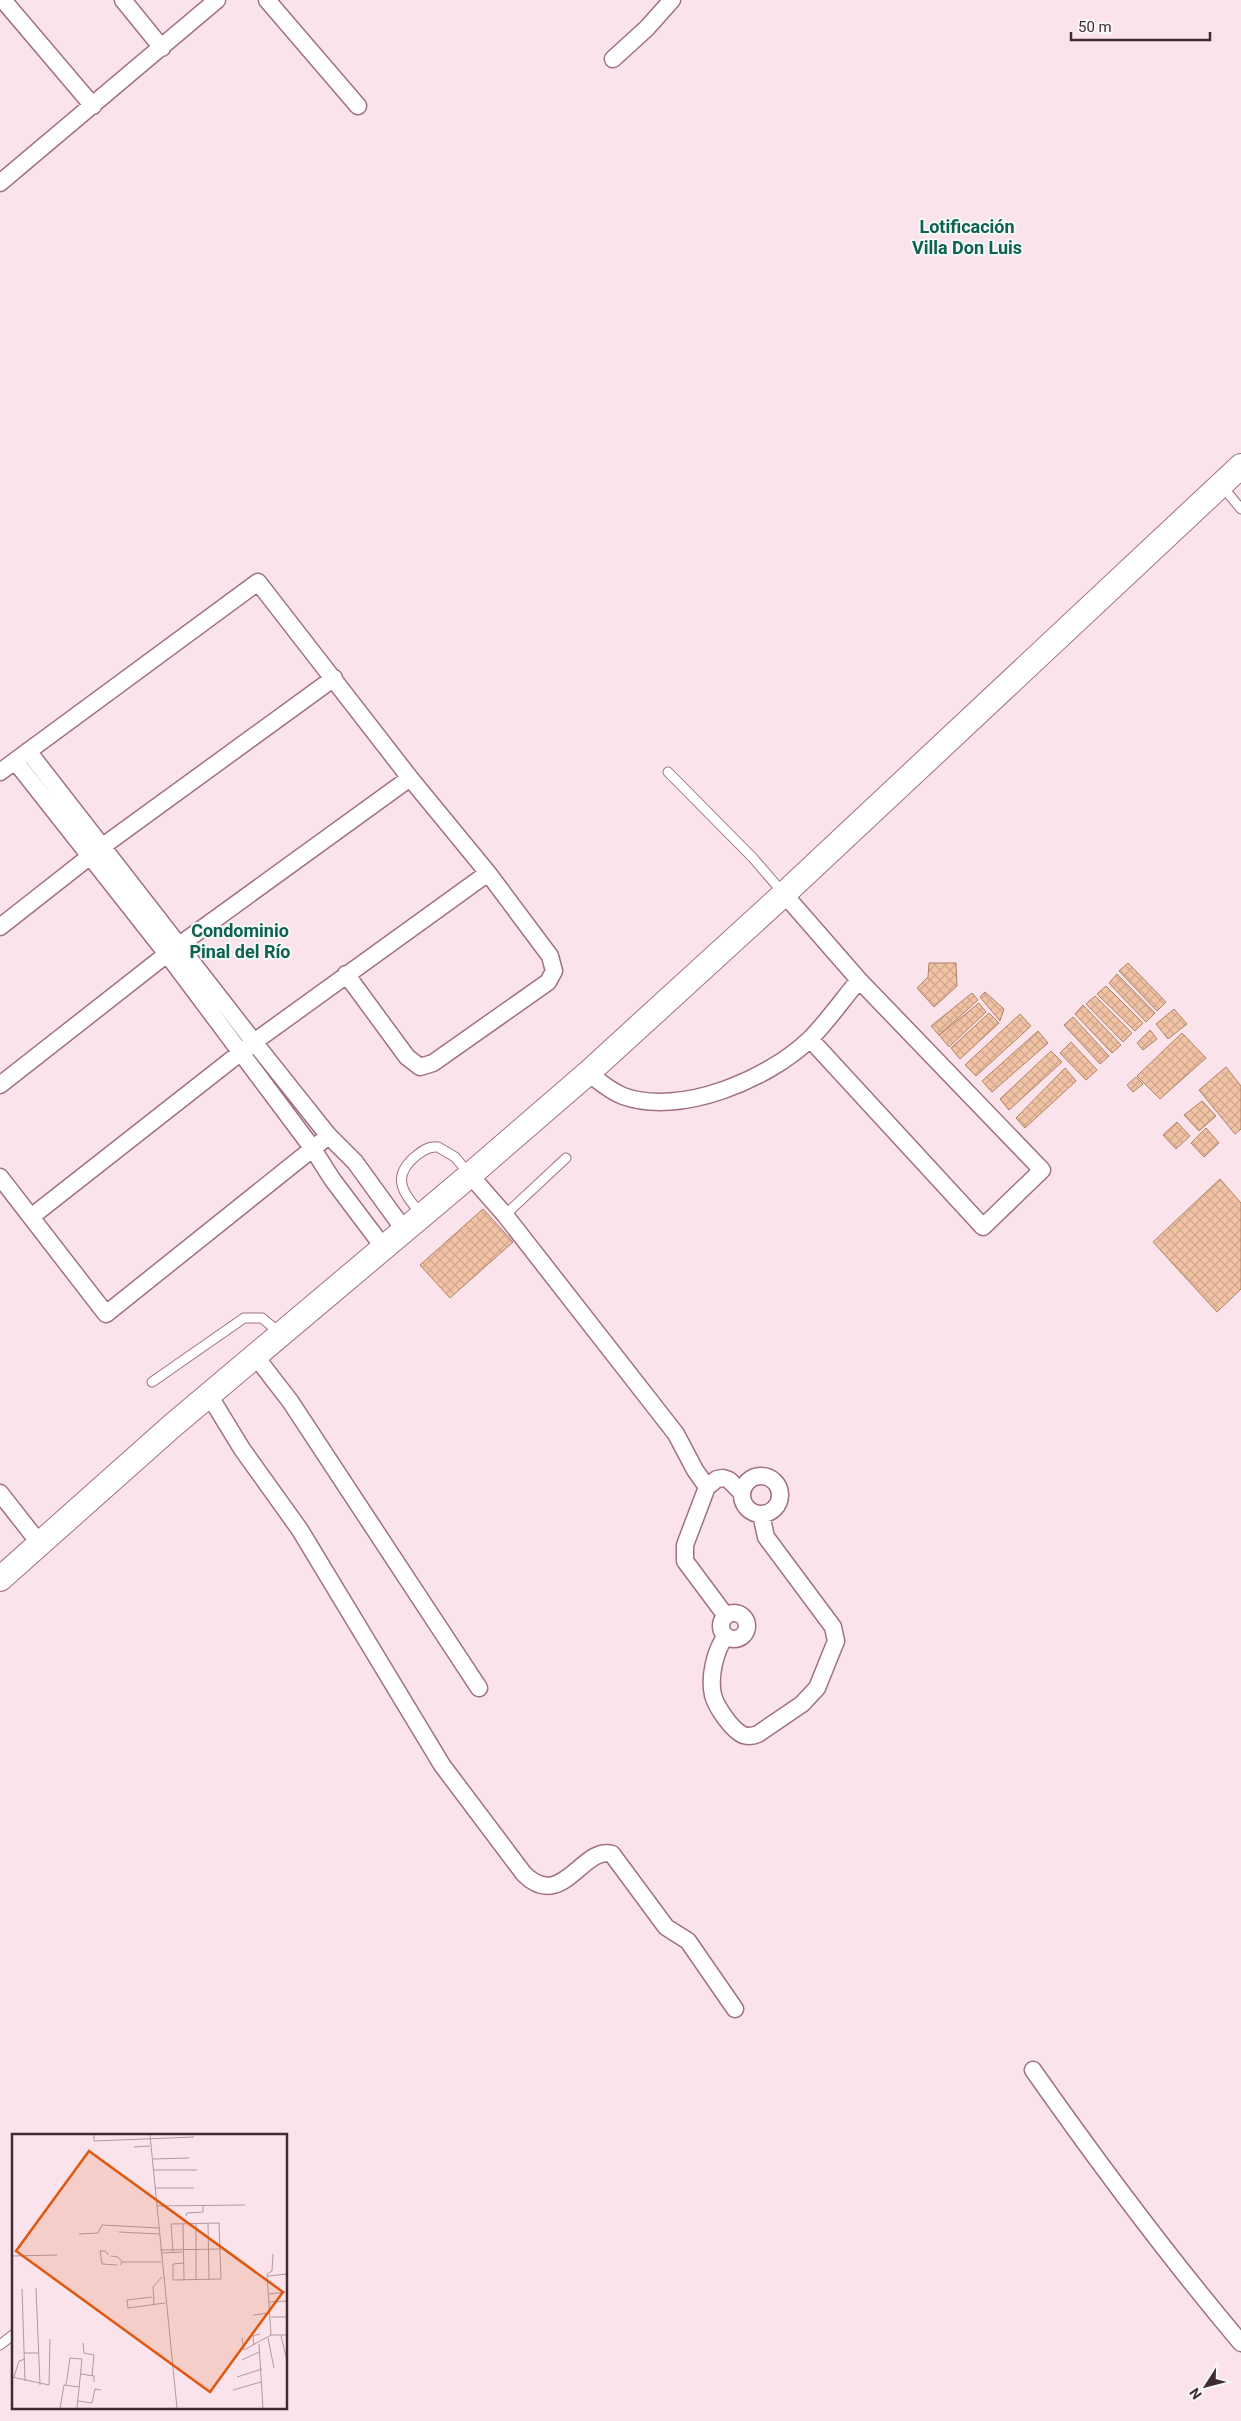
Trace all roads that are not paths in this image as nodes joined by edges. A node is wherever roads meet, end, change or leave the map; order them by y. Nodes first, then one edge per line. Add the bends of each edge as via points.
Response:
1 (3, 0) edge
2 (123, 0) edge
3 (217, 0) edge
4 (267, 0) edge
5 (672, 0) edge
6 (162, 48) junction
7 (613, 59) dead end
8 (93, 106) junction
9 (358, 106) dead end
10 (0, 183) edge
11 (1241, 466) edge
12 (1221, 484) junction
13 (1241, 509) edge
14 (334, 678) junction
15 (21, 756) junction
16 (0, 772) edge
17 (668, 772) dead end
18 (410, 778) junction
19 (103, 846) junction
20 (89, 857) junction
21 (488, 874) junction
22 (784, 894) junction
23 (0, 927) edge
24 (173, 949) junction
25 (346, 974) junction
26 (859, 980) junction
27 (810, 1039) junction
28 (248, 1048) junction
29 (588, 1073) junction
30 (0, 1085) edge
31 (328, 1135) junction
32 (313, 1149) junction
33 (566, 1158) dead end
34 (470, 1175) junction
35 (0, 1177) edge
36 (374, 1190) junction
37 (353, 1206) junction
38 (505, 1215) junction
39 (31, 1217) junction
40 (413, 1223) junction
41 (384, 1248) junction
42 (281, 1334) junction
43 (256, 1356) junction
44 (152, 1382) dead end
45 (209, 1395) junction
46 (708, 1487) junction
47 (0, 1493) edge
48 (742, 1493) junction
49 (761, 1514) junction
50 (40, 1544) junction
51 (0, 1579) edge
52 (726, 1616) junction
53 (726, 1636) junction
54 (479, 1688) dead end
55 (735, 2008) dead end
56 (1033, 2070) dead end
57 (12, 2335) edge
58 (0, 2344) edge
59 (1241, 2344) edge

1 - 8 street
2 - 6 street
3 - 6 street
4 - 9 street
5 - 7 street
6 - 8 street
8 - 10 street
11 - 12 main road
12 - 13 lane
12 - 22 main road
14 - 15 street via 258,582
14 - 18 street
14 - 19 street
15 - 16 street
15 - 19 street
15 - 20 street
17 - 22 lane
18 - 21 street
18 - 24 street
19 - 20 street
19 - 24 street
20 - 23 street
20 - 24 street
21 - 25 street
21 - 25 street via 554,964 552,977 433,1063 420,1067 407,1057
22 - 26 street
22 - 29 main road
24 - 28 street
24 - 30 street
25 - 28 street
26 - 27 street
26 - 27 street via 1042,1170 983,1227
27 - 29 street via 745,1081 677,1101 654,1102 622,1095
28 - 31 street
28 - 32 street
28 - 39 street
29 - 34 main road
31 - 32 street
31 - 36 street via 355,1162
32 - 37 street
32 - 39 street via 106,1314
33 - 38 lane
34 - 38 street
34 - 40 main road
34 - 40 lane via 455,1157 438,1147 425,1149 411,1160 401,1183
35 - 39 street
36 - 37 street
36 - 40 street
37 - 41 street
38 - 46 street via 676,1434 694,1470
40 - 41 main road
41 - 42 main road
42 - 43 main road
42 - 44 lane via 262,1318 244,1318
43 - 45 main road
43 - 54 street via 290,1401
45 - 50 main road
45 - 55 street via 242,1449 300,1530 426,1741 524,1874 534,1884 547,1887 603,1853 612,1854 666,1927 688,1941
46 - 48 street via 717,1479 724,1478
46 - 52 street via 685,1545 684,1558
47 - 50 street
48 - 49 street via 745,1505
48 - 49 street via 748,1481 759,1476 766,1476 776,1484 780,1495 777,1506
49 - 53 street via 766,1536 829,1620 836,1632 836,1640 814,1693 758,1734 745,1736 734,1727 713,1696 714,1664 718,1648
50 - 51 main road
52 - 53 street via 721,1626
52 - 53 street via 738,1613 747,1626 738,1638
56 - 59 street via 1177,2267
57 - 58 lane

